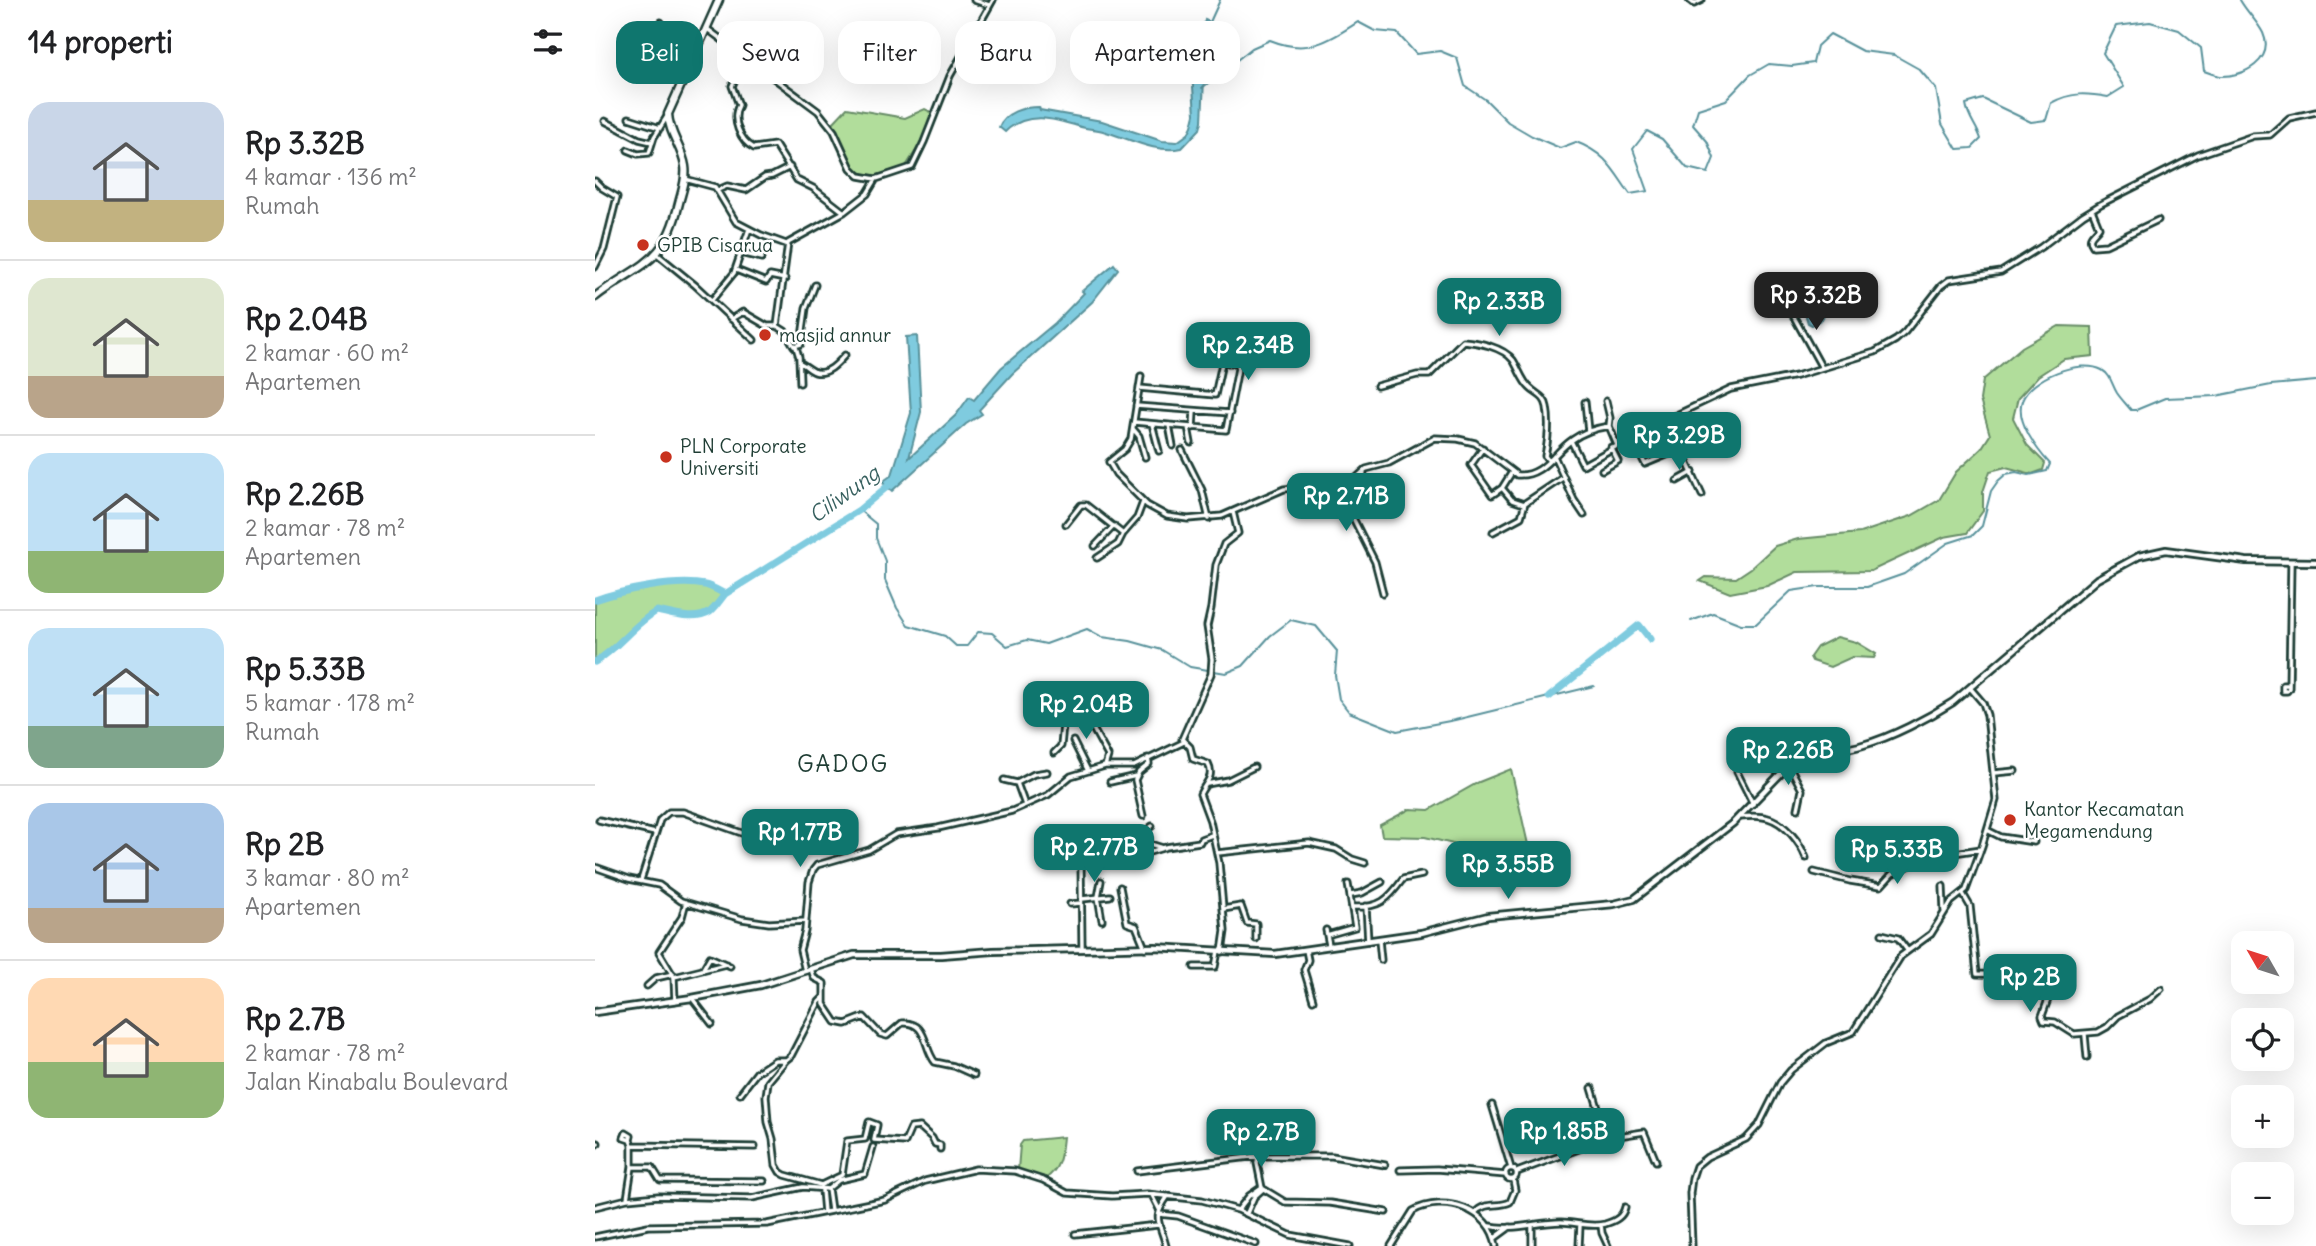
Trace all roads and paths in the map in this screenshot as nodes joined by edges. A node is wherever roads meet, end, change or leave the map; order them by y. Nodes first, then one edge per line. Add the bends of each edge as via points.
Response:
1 (719, 0) edge
2 (974, 0) edge
3 (993, 0) edge
4 (1689, 0) edge
5 (1702, 0) edge
6 (989, 5) junction
7 (706, 28) junction
8 (703, 35) edge
9 (717, 36) edge
10 (681, 84) edge
11 (733, 84) edge
12 (784, 84) edge
13 (2316, 112) edge
14 (668, 114) junction
15 (629, 118) dead end
16 (605, 121) dead end
17 (660, 128) junction
18 (652, 142) junction
19 (628, 150) dead end
20 (790, 167) junction
21 (685, 179) junction
22 (876, 179) junction
23 (595, 181) edge
24 (718, 190) junction
25 (2092, 211) junction
26 (844, 212) junction
27 (2158, 220) dead end
28 (749, 228) junction
29 (787, 244) junction
30 (741, 253) junction
31 (657, 254) junction
32 (762, 258) dead end
33 (595, 267) edge
34 (735, 270) junction
35 (785, 279) junction
36 (815, 285) dead end
37 (595, 297) edge
38 (712, 300) junction
39 (1789, 308) dead end
40 (731, 319) junction
41 (777, 326) junction
42 (754, 340) dead end
43 (796, 347) junction
44 (845, 355) dead end
45 (800, 363) junction
46 (1822, 368) junction
47 (1141, 376) dead end
48 (800, 383) dead end
49 (1377, 386) dead end
50 (1139, 388) junction
51 (1606, 401) dead end
52 (1585, 402) dead end
53 (1136, 406) junction
54 (1195, 411) junction
55 (1230, 413) junction
56 (1674, 416) junction
57 (1134, 422) junction
58 (1152, 424) junction
59 (1169, 425) junction
60 (1609, 426) junction
61 (1190, 427) junction
62 (1133, 429) junction
63 (1588, 431) junction
64 (1571, 440) junction
65 (1633, 440) junction
66 (1191, 443) dead end
67 (1173, 446) dead end
68 (1619, 446) junction
69 (1612, 447) junction
70 (1483, 448) junction
71 (1681, 449) junction
72 (1182, 450) dead end
73 (1159, 451) dead end
74 (1554, 456) junction
75 (1145, 457) dead end
76 (1549, 461) junction
77 (1365, 470) junction
78 (1602, 470) dead end
79 (1512, 472) junction
80 (1693, 472) junction
81 (1564, 477) junction
82 (1677, 481) dead end
83 (1501, 488) junction
84 (1702, 495) dead end
85 (1143, 502) junction
86 (1524, 503) junction
87 (1234, 512) junction
88 (1584, 515) dead end
89 (1209, 519) junction
90 (1066, 524) dead end
91 (1114, 526) junction
92 (1493, 531) dead end
93 (1123, 534) junction
94 (1095, 546) dead end
95 (1097, 558) dead end
96 (2291, 562) junction
97 (2316, 562) edge
98 (1383, 593) dead end
99 (2288, 685) dead end
100 (1124, 687) dead end
101 (1971, 689) junction
102 (1086, 716) junction
103 (1073, 741) dead end
104 (1184, 742) junction
105 (1054, 753) dead end
106 (1148, 758) junction
107 (1789, 765) junction
108 (1105, 766) junction
109 (1254, 767) dead end
110 (1088, 771) junction
111 (2015, 771) dead end
112 (1047, 772) dead end
113 (1737, 772) dead end
114 (1994, 773) junction
115 (1136, 776) junction
116 (1005, 780) dead end
117 (1110, 782) dead end
118 (1017, 783) junction
119 (1207, 784) junction
120 (1753, 804) junction
121 (1025, 805) junction
122 (1798, 809) dead end
123 (1143, 816) dead end
124 (1740, 817) junction
125 (599, 820) dead end
126 (1152, 826) dead end
127 (1987, 830) junction
128 (655, 832) junction
129 (806, 834) dead end
130 (1212, 835) junction
131 (1147, 837) junction
132 (2034, 842) dead end
133 (1109, 843) dead end
134 (1163, 848) junction
135 (1981, 849) junction
136 (1217, 853) junction
137 (1133, 857) dead end
138 (1806, 858) dead end
139 (1103, 862) dead end
140 (1365, 863) dead end
141 (595, 867) edge
142 (1814, 872) dead end
143 (1422, 875) dead end
144 (641, 880) junction
145 (1101, 881) dead end
146 (1382, 882) dead end
147 (1349, 884) dead end
148 (1943, 886) dead end
149 (1120, 887) dead end
150 (1963, 894) junction
151 (1351, 895) junction
152 (1110, 896) dead end
153 (1098, 897) junction
154 (1081, 901) junction
155 (686, 902) junction
156 (1070, 904) dead end
157 (1366, 906) junction
158 (1353, 907) junction
159 (1223, 909) junction
160 (1944, 914) junction
161 (1102, 920) dead end
162 (806, 921) junction
163 (1882, 934) dead end
164 (1256, 939) dead end
165 (1379, 940) junction
166 (1368, 941) junction
167 (1329, 945) junction
168 (1082, 948) junction
169 (1145, 948) junction
170 (1305, 950) junction
171 (1907, 950) junction
172 (1220, 952) junction
173 (1381, 960) dead end
174 (1194, 967) dead end
175 (703, 969) junction
176 (808, 970) junction
177 (674, 975) junction
178 (647, 986) dead end
179 (2161, 989) dead end
180 (692, 998) junction
181 (824, 998) junction
182 (1313, 1000) dead end
183 (675, 1001) junction
184 (595, 1012) edge
185 (712, 1024) dead end
186 (2085, 1034) junction
187 (2087, 1057) dead end
188 (786, 1060) junction
189 (974, 1075) dead end
190 (1592, 1088) dead end
191 (740, 1094) dead end
192 (1492, 1105) dead end
193 (1606, 1134) junction
194 (1612, 1137) junction
195 (629, 1140) dead end
196 (1603, 1140) junction
197 (632, 1145) junction
198 (755, 1147) dead end
199 (873, 1147) dead end
200 (940, 1149) dead end
201 (1258, 1156) junction
202 (1656, 1161) dead end
203 (1385, 1165) dead end
204 (632, 1167) junction
205 (1511, 1168) junction
206 (1400, 1170) dead end
207 (1137, 1171) dead end
208 (1517, 1172) junction
209 (1506, 1175) junction
210 (1513, 1180) junction
211 (764, 1181) dead end
212 (1262, 1188) junction
213 (820, 1189) junction
214 (828, 1189) junction
215 (1152, 1194) junction
216 (1168, 1196) junction
217 (627, 1199) junction
218 (595, 1207) edge
219 (1625, 1207) dead end
220 (831, 1210) junction
221 (1238, 1210) junction
222 (1159, 1211) junction
223 (824, 1212) junction
224 (1386, 1212) dead end
225 (1247, 1213) junction
226 (1475, 1213) junction
227 (1158, 1225) junction
228 (1532, 1225) junction
229 (1580, 1225) junction
230 (1601, 1225) junction
231 (1489, 1226) junction
232 (1510, 1227) junction
233 (1075, 1234) dead end
234 (595, 1237) edge
235 (1495, 1239) junction
236 (1310, 1240) junction
237 (1256, 1244) dead end
238 (1166, 1246) edge
239 (1309, 1246) edge
240 (1350, 1246) edge
241 (1391, 1246) edge
242 (1496, 1246) edge
243 (1532, 1246) edge
244 (1579, 1246) edge
245 (1608, 1246) edge
246 (1692, 1246) edge

1 - 7 highway
2 - 6 street
3 - 6 street
4 - 5 street via 1694,4
6 - 22 street via 950,76 912,167
7 - 8 highway
7 - 9 street
10 - 14 highway
11 - 20 street via 739,105 734,115 746,142 752,147 775,145
12 - 22 street via 818,111 834,131 854,172
13 - 25 street via 2289,118 2270,135 2252,136 2198,155
14 - 17 street
14 - 21 highway
15 - 17 street
16 - 18 street
17 - 18 street
18 - 19 street via 646,154
20 - 24 street via 746,190 727,186
20 - 26 street via 797,180
21 - 24 street
21 - 31 highway via 671,233
22 - 26 street via 867,194
23 - 33 street via 617,197
24 - 28 street via 734,220
25 - 27 street via 2099,227 2090,241 2097,247
25 - 46 street via 2001,272 1945,283 1889,345
26 - 29 street
28 - 29 street
28 - 30 street
29 - 35 street
30 - 32 street
30 - 34 street
31 - 37 highway
31 - 38 street
34 - 35 street via 766,282 771,276
34 - 38 street
35 - 41 street
36 - 43 street via 806,308 803,340
38 - 40 street
39 - 46 street
40 - 41 street via 743,312 767,326
40 - 42 street
41 - 43 street
43 - 45 street
44 - 45 street via 825,371 813,371
45 - 48 street
46 - 56 street via 1736,387
47 - 50 street
49 - 76 street via 1429,375 1463,341 1495,349 1510,357 1527,386 1545,402 1545,456
50 - 53 street
50 - 55 street via 1215,395 1222,363 1237,362
51 - 60 street
52 - 63 street
53 - 54 street
53 - 57 street
54 - 55 street
54 - 61 street
55 - 61 street via 1224,431
56 - 65 street
56 - 71 street
57 - 58 street
57 - 62 street
58 - 59 street
58 - 73 street
59 - 61 street
59 - 67 street
60 - 63 street
60 - 68 street
61 - 66 street
62 - 75 street
62 - 85 street via 1129,445 1109,462
63 - 64 street
64 - 69 street via 1583,465
64 - 74 street
65 - 68 street
65 - 71 street via 1645,464
68 - 69 street
69 - 78 street via 1618,461
70 - 77 street via 1469,441 1435,438 1389,463
70 - 79 street
70 - 83 street via 1471,467 1493,495
71 - 80 street
72 - 89 street via 1202,490
74 - 76 street
74 - 81 street
76 - 79 street via 1533,474
77 - 87 street via 1337,486 1277,491
77 - 98 street via 1351,514 1375,562
79 - 83 street
80 - 82 street
80 - 84 street
81 - 86 street
81 - 88 street
83 - 86 street via 1512,500
85 - 89 street via 1167,516
85 - 93 street
86 - 92 street via 1521,517
87 - 89 street
87 - 104 street via 1238,533 1224,544 1216,565 1207,622 1210,674
90 - 91 street via 1085,504
91 - 93 street
91 - 94 street
93 - 95 street via 1117,545
96 - 97 street
96 - 99 street
96 - 101 street via 2177,550 2139,556 2097,579
100 - 102 street via 1103,694
101 - 107 street via 1938,711 1866,744 1806,755
101 - 114 street via 1986,710
102 - 105 street via 1063,725 1061,746
102 - 108 street via 1108,756
103 - 110 street
104 - 106 street
104 - 119 street via 1191,747 1193,759 1210,767
106 - 108 street via 1128,767
106 - 115 street via 1149,764
107 - 120 street
107 - 122 street via 1802,790
108 - 110 street
109 - 119 street
110 - 121 street via 1071,776 1053,793
111 - 114 street
112 - 118 street
113 - 120 street
114 - 127 street via 1996,800
115 - 117 street
115 - 123 street
116 - 118 street
118 - 121 street
119 - 130 street via 1201,794
120 - 124 street
121 - 162 street via 985,818 896,834 869,850 817,865 809,882
124 - 138 street via 1773,820 1798,842
124 - 165 street via 1634,899 1487,916
125 - 128 street
126 - 131 street
127 - 132 street
127 - 135 street
128 - 129 street via 662,817 683,812 767,842
128 - 144 street
130 - 134 street via 1195,844
130 - 136 street
131 - 133 street
131 - 134 street via 1150,844
134 - 137 street
135 - 142 street via 1927,857 1892,874 1881,886
135 - 150 street
136 - 140 street via 1309,843
136 - 159 street
139 - 154 street via 1081,863
141 - 144 street
143 - 157 street via 1404,878 1385,901
144 - 155 street
145 - 153 street
146 - 151 street
147 - 151 street
148 - 160 street
149 - 169 street via 1127,923 1136,926
150 - 160 street
150 - 186 street via 1971,906 1977,974 2024,976 2026,982 2050,993 2044,1021 2055,1022 2073,1034
151 - 158 street
152 - 153 street
153 - 154 street
153 - 161 street
154 - 156 street
154 - 168 street
155 - 162 street via 760,923
155 - 177 street via 659,952
157 - 158 street
157 - 166 street
158 - 167 street via 1354,928 1327,933
159 - 164 street via 1241,906 1247,923 1256,924
159 - 172 street via 1225,931
160 - 171 street via 1929,935
162 - 176 street via 800,952
163 - 171 street via 1898,939
165 - 166 street
165 - 173 street
166 - 167 street
167 - 170 street
168 - 169 street
168 - 176 street via 854,955
169 - 172 street
170 - 172 street
170 - 182 street via 1304,970
171 - 246 street via 1853,1032 1826,1043 1787,1073 1748,1138 1696,1166 1689,1201
172 - 174 street via 1215,967
175 - 175 street via 711,957 728,965
175 - 177 street
176 - 180 street via 761,985
176 - 181 street via 825,985
177 - 178 street via 656,978
177 - 183 street
179 - 186 street via 2116,1017 2104,1030
180 - 183 street
180 - 185 street
181 - 188 street
181 - 189 street via 840,1024 864,1017 887,1036 905,1022 917,1026 935,1062
183 - 184 street
186 - 187 street
188 - 191 street via 775,1060 757,1072
188 - 200 street via 768,1082 766,1096 780,1172 821,1185 842,1175 847,1141 865,1139 869,1122 877,1125 874,1140 905,1142 911,1128 920,1127
190 - 193 street
192 - 205 street
193 - 194 street
193 - 196 street
194 - 196 street via 1609,1143
194 - 202 street via 1644,1132
195 - 197 street
196 - 208 street
197 - 198 street
197 - 204 street
199 - 214 street via 865,1174 839,1180
201 - 203 street via 1332,1156
201 - 207 street
201 - 212 street
204 - 211 street via 652,1167 660,1180
204 - 217 street
205 - 208 street
205 - 209 street
206 - 209 street
208 - 210 street
209 - 210 street
210 - 226 street via 1510,1202 1480,1207
212 - 221 street
212 - 224 street via 1285,1202
212 - 225 street
213 - 214 street
213 - 217 street via 803,1186 752,1198
213 - 223 street
214 - 220 street
215 - 216 street
215 - 220 street via 1091,1196 1063,1192 1014,1171 964,1170 920,1182 885,1200
215 - 222 street
216 - 221 street
216 - 222 street
217 - 218 street
219 - 230 street via 1615,1221
220 - 223 street
221 - 225 street
222 - 227 street
222 - 237 street
223 - 234 street via 760,1225 656,1226
225 - 236 street
226 - 231 street
226 - 241 street via 1440,1204 1417,1208
227 - 233 street
227 - 238 street
228 - 229 street
228 - 232 street
228 - 243 street
229 - 230 street
229 - 244 street
230 - 245 street
231 - 232 street
231 - 235 street
232 - 235 street
235 - 242 street
236 - 239 street
236 - 240 street

